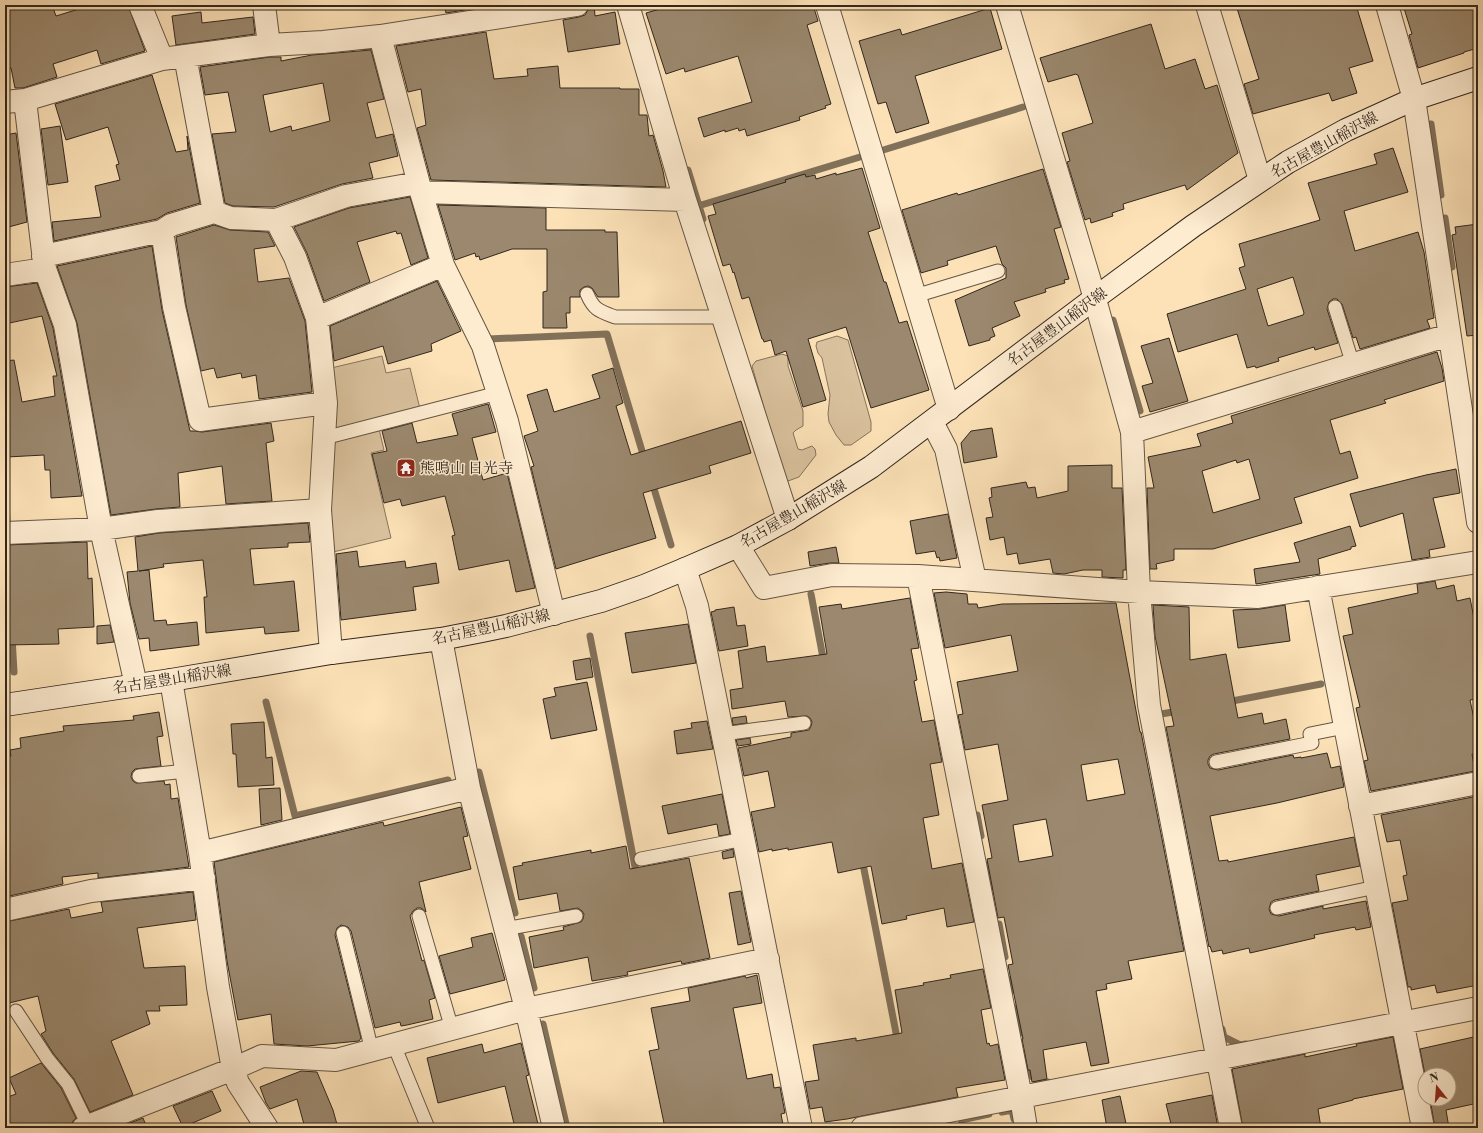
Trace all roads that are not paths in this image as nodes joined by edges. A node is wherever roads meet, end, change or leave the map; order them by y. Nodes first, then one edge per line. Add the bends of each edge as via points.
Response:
1 (140, 5) edge
2 (264, 5) edge
3 (577, 5) edge
4 (628, 5) edge
5 (827, 5) edge
6 (1007, 5) edge
7 (1207, 5) edge
8 (1387, 5) edge
9 (380, 36) junction
10 (269, 45) junction
11 (185, 56) junction
12 (162, 59) junction
13 (1478, 78) edge
14 (1414, 98) junction
15 (15, 101) edge
16 (1260, 180) junction
17 (419, 188) junction
18 (685, 200) junction
19 (214, 212) junction
20 (276, 220) junction
21 (162, 231) junction
22 (44, 262) junction
23 (443, 265) junction
24 (998, 271) dead end
25 (5, 275) edge
26 (587, 294) dead end
27 (915, 296) junction
28 (1095, 298) junction
29 (1335, 307) dead end
30 (317, 318) junction
31 (723, 318) junction
32 (1449, 335) junction
33 (1353, 365) junction
34 (498, 393) junction
35 (326, 403) junction
36 (949, 409) junction
37 (932, 422) junction
38 (1132, 432) junction
39 (324, 438) junction
40 (320, 510) junction
41 (788, 519) junction
42 (1478, 522) edge
43 (101, 529) junction
44 (5, 533) edge
45 (738, 546) junction
46 (1478, 562) edge
47 (685, 569) junction
48 (918, 576) junction
49 (975, 580) junction
50 (1318, 587) junction
51 (1139, 592) junction
52 (554, 614) junction
53 (441, 639) junction
54 (331, 653) junction
55 (171, 680) junction
56 (136, 685) junction
57 (5, 704) edge
58 (804, 723) dead end
59 (1345, 727) junction
60 (723, 734) junction
61 (1216, 762) dead end
62 (186, 771) junction
63 (139, 776) dead end
64 (1478, 784) edge
65 (469, 788) junction
66 (1360, 806) junction
67 (744, 839) junction
68 (200, 854) junction
69 (642, 859) dead end
70 (204, 878) junction
71 (1376, 887) junction
72 (1277, 908) dead end
73 (5, 910) edge
74 (419, 916) dead end
75 (576, 916) dead end
76 (505, 929) junction
77 (343, 933) dead end
78 (768, 959) junction
79 (1478, 1008) edge
80 (526, 1009) junction
81 (16, 1011) dead end
82 (1402, 1022) junction
83 (452, 1029) junction
84 (394, 1045) junction
85 (372, 1051) junction
86 (1217, 1059) junction
87 (233, 1069) junction
88 (1021, 1097) junction
89 (86, 1126) edge
90 (267, 1128) edge
91 (428, 1128) edge
92 (554, 1128) edge
93 (801, 1128) edge
94 (862, 1128) edge
95 (1026, 1128) edge
96 (1231, 1128) edge
97 (1423, 1128) edge

1 - 12 street
2 - 10 street
3 - 9 street
4 - 18 street
5 - 27 street
6 - 28 street
7 - 16 street
8 - 14 street
9 - 10 street
9 - 17 street
10 - 11 street
11 - 12 street
11 - 19 street
12 - 15 street
13 - 14 street, 名古屋豊山稲沢線
14 - 16 street, 名古屋豊山稲沢線 via 1346,130
14 - 32 street
15 - 22 street
16 - 28 street, 名古屋豊山稲沢線
17 - 18 street
17 - 20 street via 346,196
17 - 23 street
18 - 31 street
19 - 20 street via 231,218
19 - 21 street via 170,225
20 - 30 street via 295,257
21 - 22 street
21 - 35 street via 174,307 200,420
22 - 25 street
22 - 43 street via 65,325
23 - 30 street
23 - 34 street via 483,346
24 - 27 lane
26 - 31 lane via 592,305 615,317
27 - 36 street
28 - 36 street, 名古屋豊山稲沢線
28 - 38 street
29 - 33 lane
30 - 35 street
31 - 41 street
32 - 33 street
32 - 42 street
33 - 38 street
34 - 39 lane
34 - 52 street
35 - 39 street
36 - 37 street, 名古屋豊山稲沢線
37 - 41 street, 名古屋豊山稲沢線 via 871,467
37 - 49 street via 946,449
38 - 51 street
39 - 40 street
40 - 43 street via 158,521
40 - 54 street
41 - 45 street, 名古屋豊山稲沢線
43 - 44 street
43 - 56 street
45 - 47 street, 名古屋豊山稲沢線
45 - 48 street via 764,588 832,575
46 - 50 street
47 - 52 street, 名古屋豊山稲沢線 via 601,601
47 - 60 street via 697,606
48 - 49 street
48 - 88 street
49 - 51 street
50 - 51 street via 1258,597
50 - 59 street
51 - 86 street via 1149,705
52 - 53 street, 名古屋豊山稲沢線
53 - 54 street, 名古屋豊山稲沢線
53 - 65 street
54 - 55 street, 名古屋豊山稲沢線
55 - 56 street, 名古屋豊山稲沢線
55 - 62 street
56 - 57 street, 名古屋豊山稲沢線
58 - 60 lane
59 - 61 lane via 1310,734 1312,743
59 - 66 street
60 - 67 street
62 - 63 lane
62 - 68 street
64 - 66 street
65 - 68 street
65 - 76 street
66 - 71 street
67 - 69 lane
67 - 78 street
68 - 70 street
70 - 73 street via 91,891
70 - 87 street via 218,987
71 - 72 lane
71 - 82 street
74 - 83 lane
75 - 76 lane
76 - 80 street
77 - 85 lane
78 - 80 street
78 - 93 street
79 - 82 street
80 - 83 street
80 - 92 street
81 - 89 lane via 47,1058 68,1084
82 - 86 street
82 - 97 street
83 - 84 street
84 - 85 street
84 - 91 lane
85 - 87 street via 336,1060 262,1056
86 - 88 street
86 - 96 street
87 - 89 street
87 - 90 street via 238,1083
88 - 94 street
88 - 95 street

